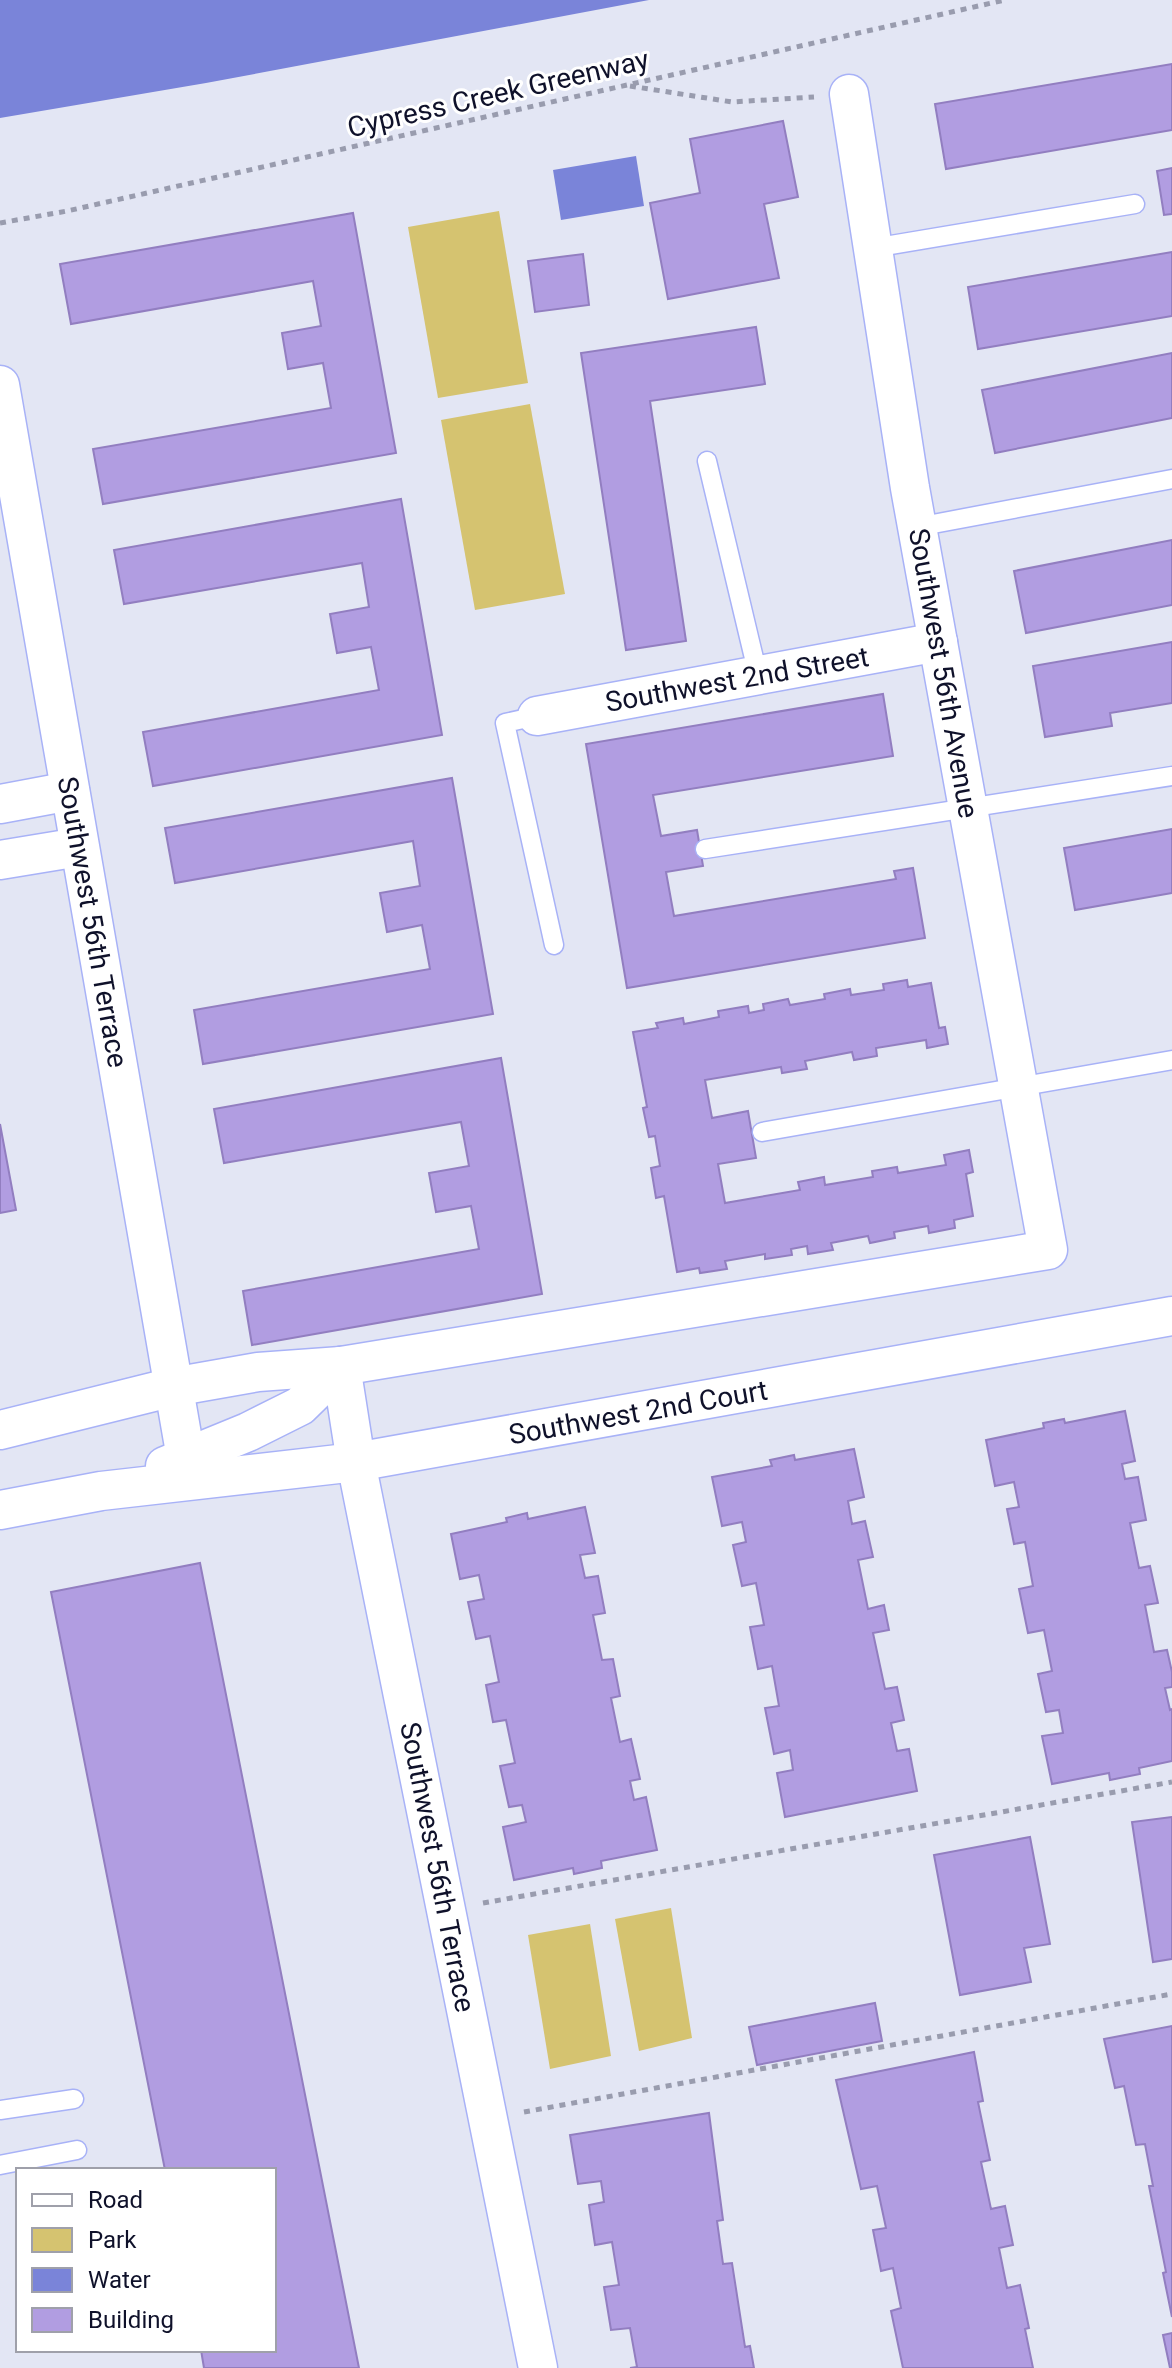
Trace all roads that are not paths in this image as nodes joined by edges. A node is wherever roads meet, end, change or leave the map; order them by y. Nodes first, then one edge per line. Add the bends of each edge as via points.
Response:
1 (849, 94) road end
2 (1135, 204) dead end
3 (873, 248) junction
4 (0, 385) edge
5 (707, 461) dead end
6 (1172, 479) edge
7 (917, 527) junction
8 (938, 642) junction
9 (758, 675) junction
10 (537, 716) joint
11 (1172, 776) edge
12 (70, 791) junction
13 (0, 804) edge
14 (969, 808) junction
15 (79, 847) junction
16 (705, 849) dead end
17 (0, 860) edge
18 (554, 945) dead end
19 (1172, 1060) edge
20 (1019, 1087) junction
21 (762, 1132) dead end
22 (1172, 1316) edge
23 (341, 1366) junction
24 (173, 1387) junction
25 (0, 1430) edge
26 (186, 1458) junction
27 (356, 1462) junction
28 (101, 1491) junction
29 (0, 1510) edge
30 (74, 2099) dead end
31 (0, 2110) edge
32 (77, 2150) dead end
33 (0, 2165) edge
34 (538, 2368) edge

1 - 3 street, Southwest 56th Avenue
2 - 3 lane
3 - 7 street, Southwest 56th Avenue
4 - 12 street, Southwest 56th Terrace
5 - 9 lane
6 - 7 lane
7 - 8 street, Southwest 56th Avenue
8 - 9 street, Southwest 2nd Street
8 - 14 street, Southwest 56th Avenue
9 - 10 street, Southwest 2nd Street
10 - 18 lane via 505,723
11 - 14 lane
12 - 13 street
12 - 15 street, Southwest 56th Terrace
14 - 16 lane
14 - 20 street, Southwest 56th Avenue
15 - 17 street
15 - 24 street, Southwest 56th Terrace
19 - 20 lane
20 - 21 lane
20 - 23 street, Southwest 56th Avenue via 1048,1250
22 - 27 street, Southwest 2nd Court
23 - 24 street via 258,1372
23 - 26 street, Southwest 2nd Court via 300,1406
23 - 27 street, Southwest 56th Terrace
24 - 25 street
24 - 26 street, Southwest 56th Terrace
26 - 28 street, Southwest 2nd Court
27 - 28 street, Southwest 2nd Court
27 - 34 street, Southwest 56th Terrace
28 - 29 street, Southwest 2nd Court
30 - 31 lane
32 - 33 lane

